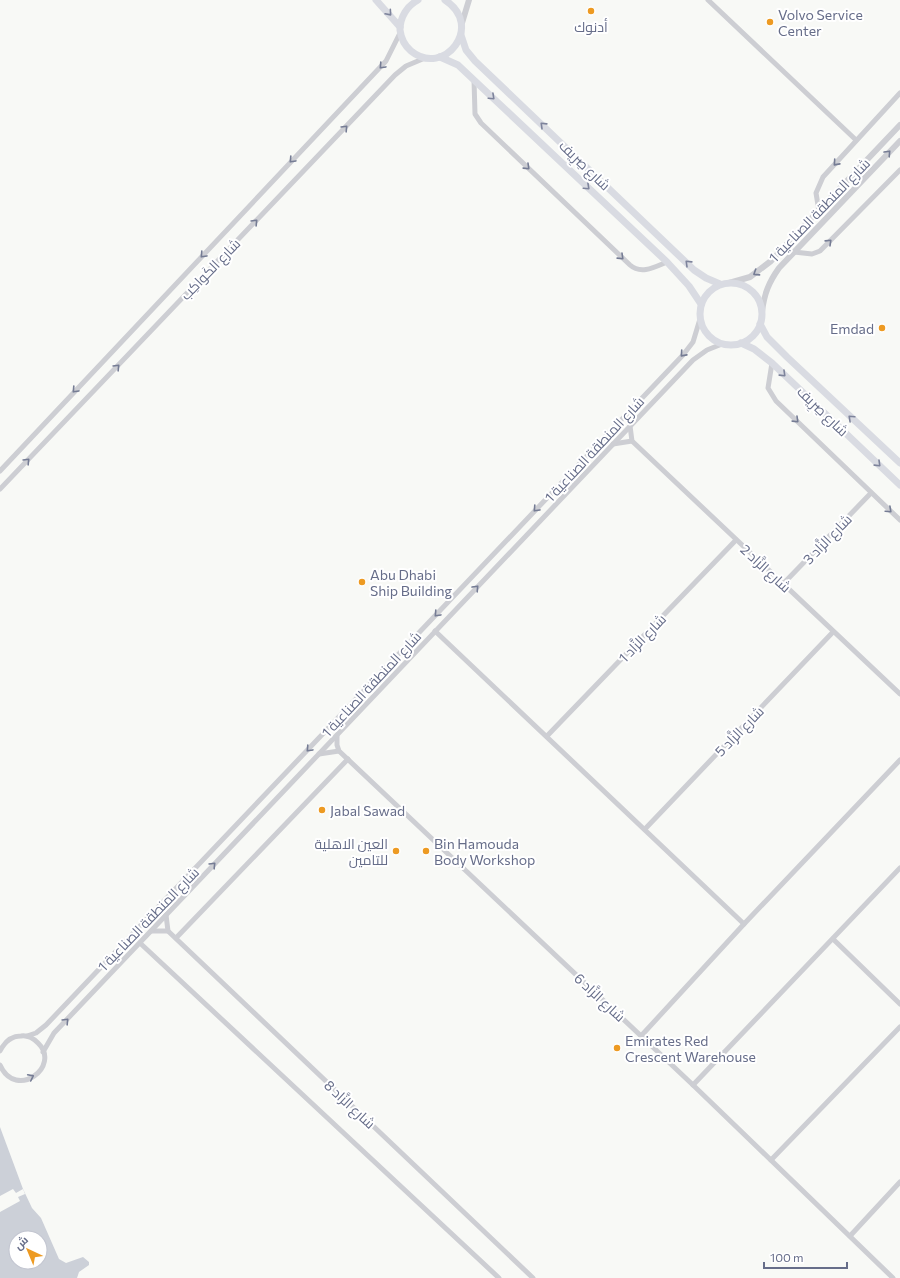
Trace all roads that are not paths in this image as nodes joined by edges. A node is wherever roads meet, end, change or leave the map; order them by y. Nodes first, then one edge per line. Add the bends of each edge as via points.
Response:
1 (376, 0) edge
2 (418, 0) edge
3 (445, 0) edge
4 (469, 0) edge
5 (708, 0) edge
6 (462, 25) junction
7 (400, 30) junction
8 (461, 36) junction
9 (440, 57) junction
10 (426, 58) junction
11 (474, 80) junction
12 (900, 94) edge
13 (900, 125) edge
14 (856, 140) junction
15 (900, 141) edge
16 (900, 170) edge
17 (819, 211) junction
18 (794, 252) junction
19 (666, 262) junction
20 (729, 283) junction
21 (720, 284) junction
22 (701, 304) junction
23 (762, 312) junction
24 (700, 320) junction
25 (760, 324) junction
26 (741, 343) junction
27 (722, 344) junction
28 (772, 363) junction
29 (630, 426) junction
30 (632, 441) junction
31 (613, 444) junction
32 (900, 464) edge
33 (0, 471) edge
34 (900, 485) edge
35 (0, 489) edge
36 (871, 493) junction
37 (900, 520) edge
38 (736, 540) junction
39 (783, 584) junction
40 (435, 631) junction
41 (834, 632) junction
42 (900, 694) edge
43 (337, 735) junction
44 (547, 736) junction
45 (339, 751) junction
46 (319, 754) junction
47 (348, 760) junction
48 (900, 760) edge
49 (645, 830) junction
50 (900, 868) edge
51 (166, 915) junction
52 (744, 924) junction
53 (151, 931) junction
54 (168, 931) junction
55 (176, 938) junction
56 (833, 939) junction
57 (140, 943) junction
58 (900, 1004) edge
59 (900, 1027) edge
60 (28, 1036) junction
61 (641, 1036) junction
62 (0, 1051) edge
63 (44, 1052) junction
64 (0, 1065) edge
65 (693, 1085) junction
66 (771, 1160) junction
67 (900, 1182) edge
68 (850, 1236) junction
69 (499, 1278) edge
70 (533, 1278) edge
71 (893, 1278) edge

1 -> 7 main road
2 - 7 main road via 405,11
3 - 6 main road via 456,10
4 - 6 street
5 - 14 street
6 - 8 main road
7 - 10 main road via 409,49
7 -> 33 street, شارع الكَواكِب via 386,61
8 - 9 main road via 455,47
21 -> 8 main road, شارع صِرِيف via 694,270 475,61 466,50
9 - 10 main road
9 - 11 main road, شارع صِرِيف via 453,62
35 -> 10 street, شارع الكَواكِب via 395,75 406,66
11 -> 19 main road, شارع صِرِيف
11 -> 19 street via 475,114 482,123 630,265 638,270 650,270
12 - 14 street
13 - 17 street, شارع المنطقة الصناعية 1
14 -> 17 street via 819,184 816,193
18 -> 15 street, شارع المنطقة الصناعية 1
18 -> 16 street via 812,254 820,251
17 -> 20 street, شارع المنطقة الصناعية 1 via 760,271 740,281
18 - 23 street, شارع المنطقة الصناعية 1 via 770,280
19 - 22 main road, شارع صِرِيف via 689,286
20 - 21 main road
20 - 23 main road via 739,284 755,294
21 - 22 main road via 709,292
22 - 24 main road
23 - 25 main road
24 - 27 main road via 708,335
24 -> 60 street, شارع المنطقة الصناعية 1 via 693,342 679,359 52,1020
25 - 26 main road via 756,332
32 -> 25 main road, شارع صِرِيف via 787,358
26 - 27 main road
26 - 28 main road, شارع صِرِيف via 754,349
27 - 29 street, شارع المنطقة الصناعية 1 via 693,360
28 -> 34 main road, شارع صِرِيف
28 -> 36 street via 768,388 776,401
29 - 30 street
29 - 31 street, شارع المنطقة الصناعية 1
30 - 31 street
30 - 38 street, شارع الزَّاد 2
40 -> 31 street, شارع المنطقة الصناعية 1
36 -> 37 street
36 - 39 street, شارع الزَّاد 3
38 - 39 street, شارع الزَّاد 2
38 - 44 street, شارع الزَّاد 1
39 - 41 street, شارع الزَّاد 2
40 - 43 street, شارع المنطقة الصناعية 1
40 - 44 street
41 - 42 street, شارع الزَّاد 2
41 - 49 street, شارع الزَّاد 5
43 - 45 street via 336,745
43 - 46 street, شارع المنطقة الصناعية 1
44 - 49 street
45 - 46 street
45 - 47 street, شارع الزَّاد 6
51 -> 46 street, شارع المنطقة الصناعية 1
47 - 55 street
47 - 61 street, شارع الزَّاد 6
48 - 52 street
49 - 52 street
50 - 56 street
51 - 53 street, شارع المنطقة الصناعية 1
51 - 54 street
52 - 61 street
53 - 54 street
53 - 57 street, شارع المنطقة الصناعية 1
54 - 55 street, شارع الزَّاد 8
55 - 70 street, شارع الزَّاد 8
56 - 58 street
56 - 65 street
63 -> 57 street, شارع المنطقة الصناعية 1 via 54,1033
57 - 69 street, شارع الزَّاد 8
59 - 66 street
60 - 62 street, شارع المنطقة الصناعية 1 via 7,1040
60 - 63 street via 40,1045
61 - 65 street, شارع الزَّاد 6
64 -> 63 street, شارع المنطقة الصناعية 1 via 9,1077 22,1081 30,1080 40,1071
65 - 66 street, شارع الزَّاد 6
66 - 68 street, شارع الزَّاد 6
67 - 68 street
68 - 71 street, شارع الزَّاد 6

